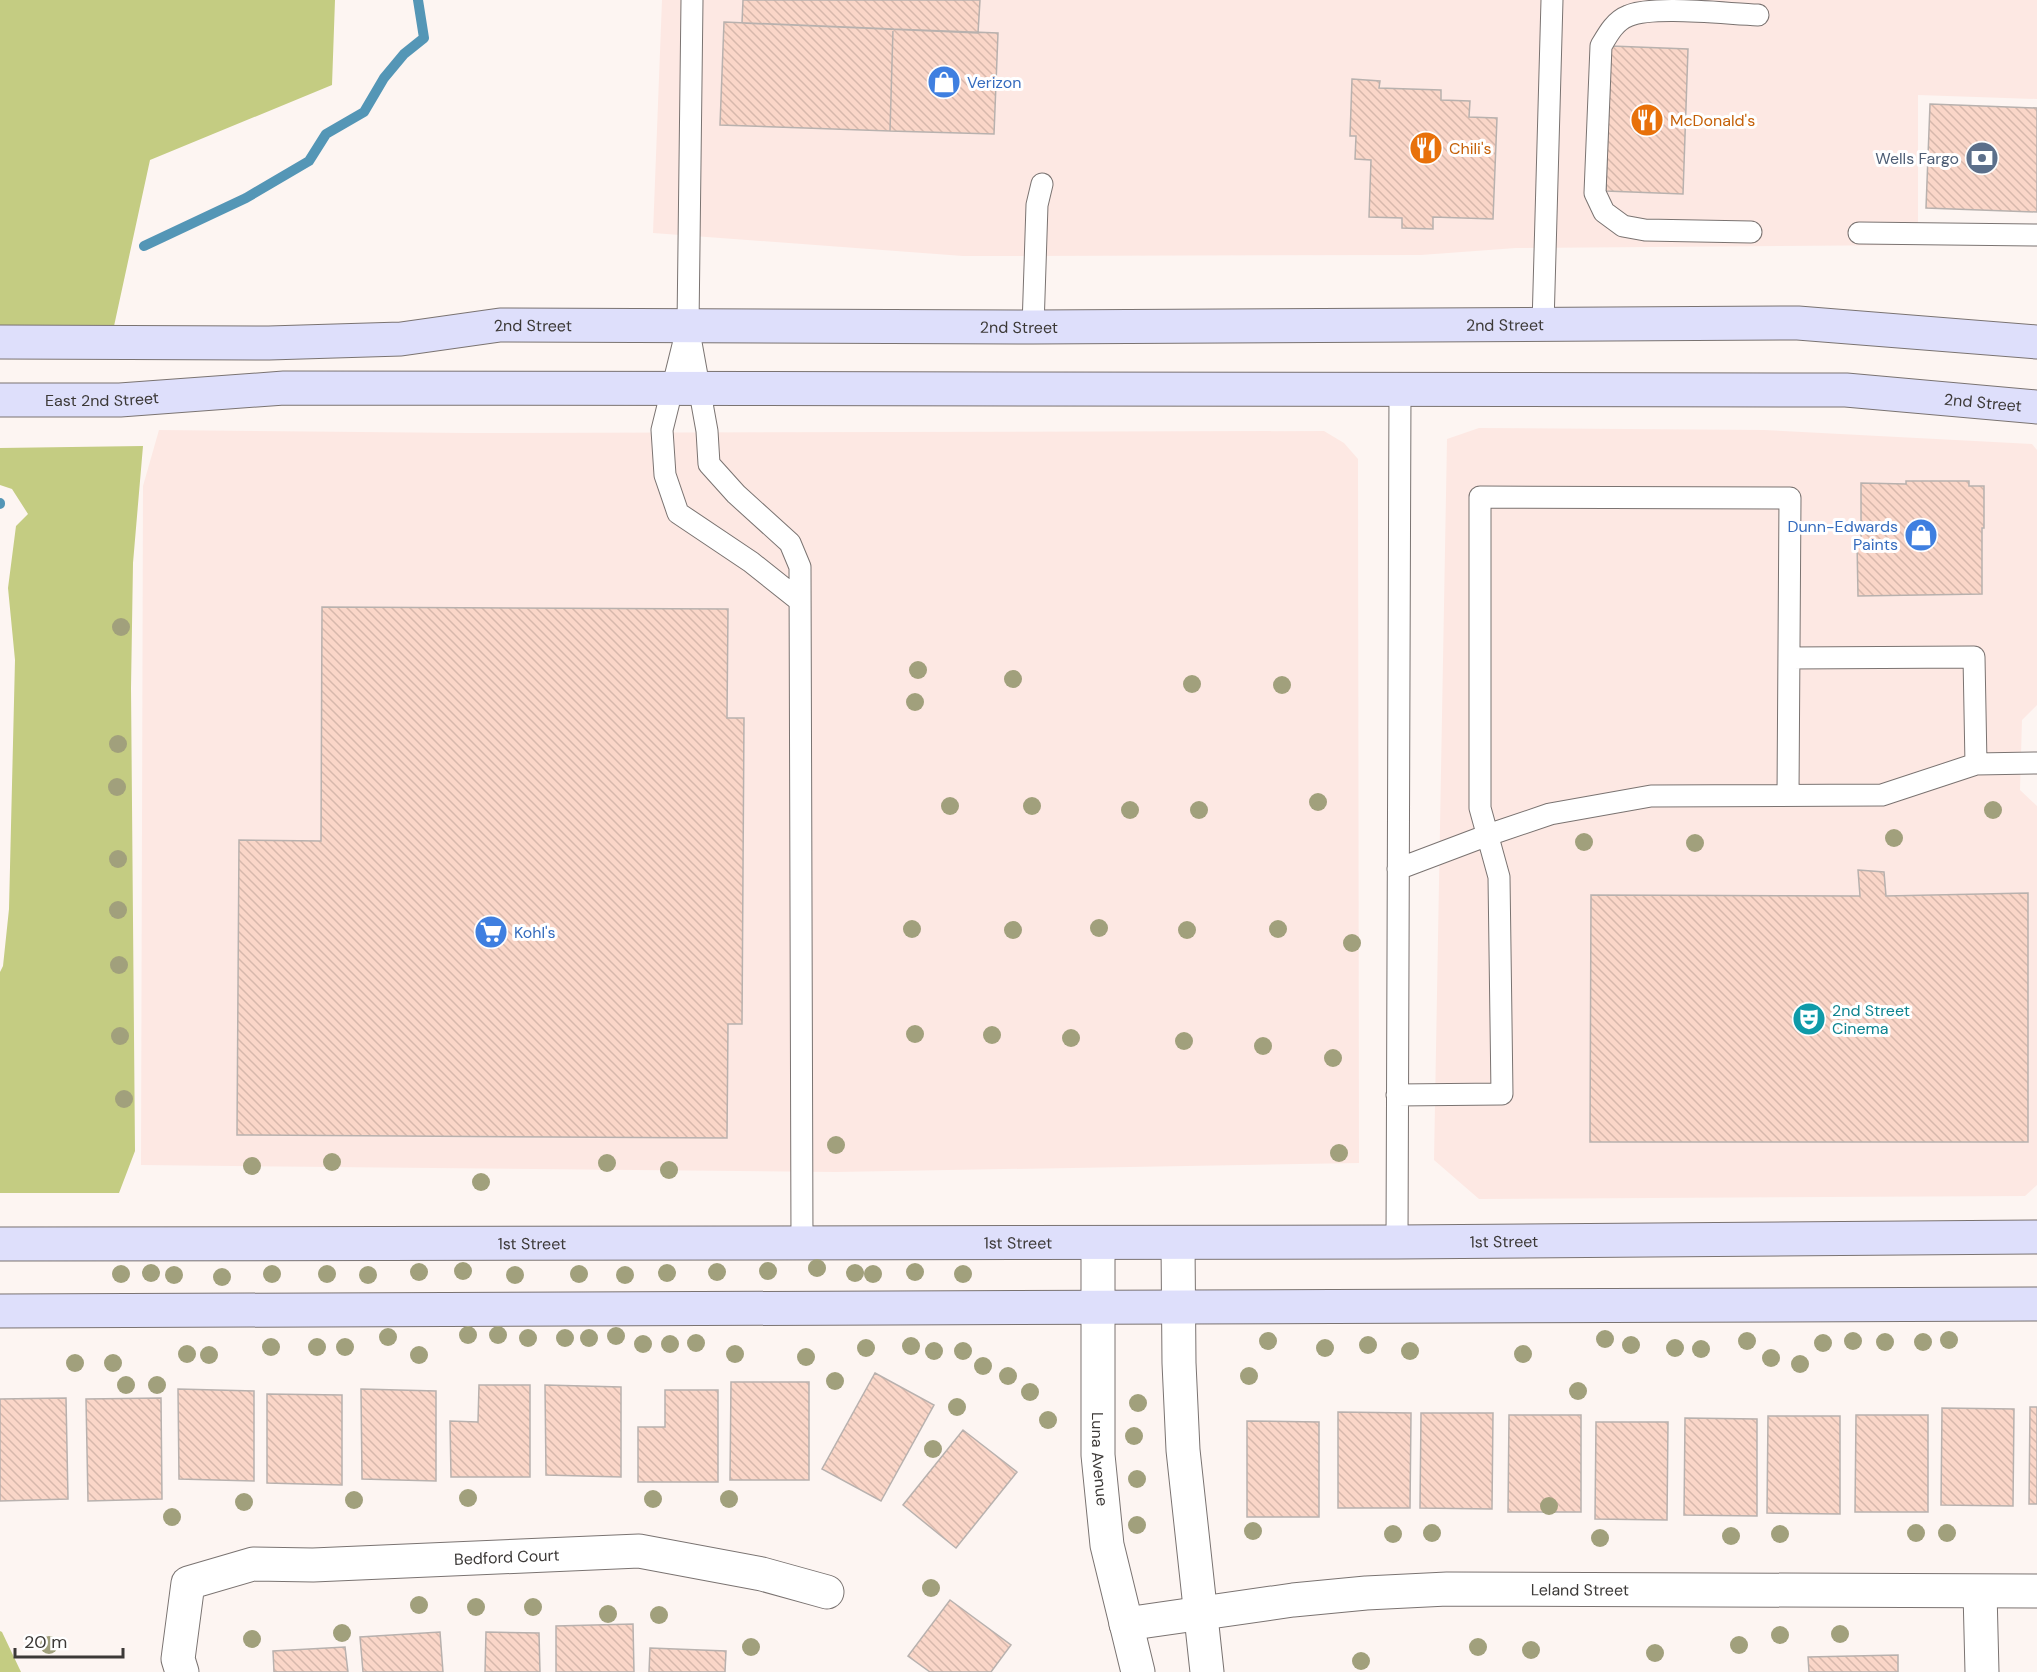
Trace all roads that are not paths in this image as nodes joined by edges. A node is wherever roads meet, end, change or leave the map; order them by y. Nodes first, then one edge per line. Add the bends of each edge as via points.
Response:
1 (692, 0) edge
2 (1552, 0) edge
3 (1758, 15) dead end
4 (1042, 184) dead end
5 (1751, 232) dead end
6 (1859, 233) dead end
7 (2037, 235) edge
8 (1543, 325) junction
9 (688, 326) junction
10 (1033, 327) junction
11 (0, 342) edge
12 (2037, 342) edge
13 (686, 387) junction
14 (1400, 389) junction
15 (203, 394) joint
16 (0, 400) edge
17 (2037, 407) edge
18 (800, 601) junction
19 (1789, 658) junction
20 (2037, 763) edge
21 (1976, 764) junction
22 (1788, 795) junction
23 (1488, 835) junction
24 (1398, 869) junction
25 (1397, 1095) junction
26 (2037, 1237) edge
27 (1397, 1242) junction
28 (1098, 1243) junction
29 (1178, 1243) junction
30 (0, 1244) edge
31 (802, 1244) junction
32 (2037, 1304) edge
33 (1179, 1307) junction
34 (1098, 1308) junction
35 (0, 1311) edge
36 (2037, 1591) edge
37 (827, 1592) dead end
38 (1980, 1592) junction
39 (1201, 1613) junction
40 (1126, 1624) junction
41 (182, 1672) edge
42 (1138, 1672) edge
43 (1207, 1672) edge
44 (1982, 1672) edge

1 - 9 lane
2 - 8 lane
3 - 5 lane via 1647,11 1627,16 1612,28 1601,46 1595,193 1604,212 1623,226
4 - 10 lane via 1037,205
6 - 7 lane
8 - 10 street, 2nd Street
8 - 12 street, 2nd Street via 1798,323
9 - 10 street, 2nd Street
9 - 11 street, 2nd Street via 500,325 400,339 269,343
9 - 13 lane
13 - 14 street, 2nd Street
13 - 15 street, 2nd Street via 284,388
13 - 18 lane via 707,431 709,464 790,543 800,567
13 - 18 lane via 662,430 665,475 678,513
14 - 17 street, 2nd Street via 1846,390
14 - 24 lane
15 - 16 street, East 2nd Street via 120,400
18 - 31 lane
19 - 21 lane via 1974,657
19 - 22 lane
19 - 23 lane via 1790,498 1480,497 1480,808
20 - 21 lane
21 - 22 lane via 1882,795
22 - 23 lane via 1651,796 1550,814
23 - 24 lane
23 - 25 lane via 1499,877 1502,1094
24 - 25 lane
25 - 27 lane
26 - 27 street, 1st Street
27 - 29 street, 1st Street
28 - 29 street, 1st Street
28 - 31 street, 1st Street
28 - 34 street, Luna Avenue
29 - 33 street
30 - 31 street, 1st Street
32 - 33 street
33 - 34 street
33 - 39 street via 1183,1450
34 - 35 street
34 - 40 street, Luna Avenue via 1098,1455 1107,1545
36 - 38 street, Leland Street
37 - 41 street, Bedford Court via 762,1574 639,1551 313,1565 253,1564 188,1583 178,1659
38 - 39 street, Leland Street via 1447,1589 1324,1597
38 - 44 street
39 - 40 street, Leland Street
39 - 43 street
40 - 42 street, Luna Avenue

